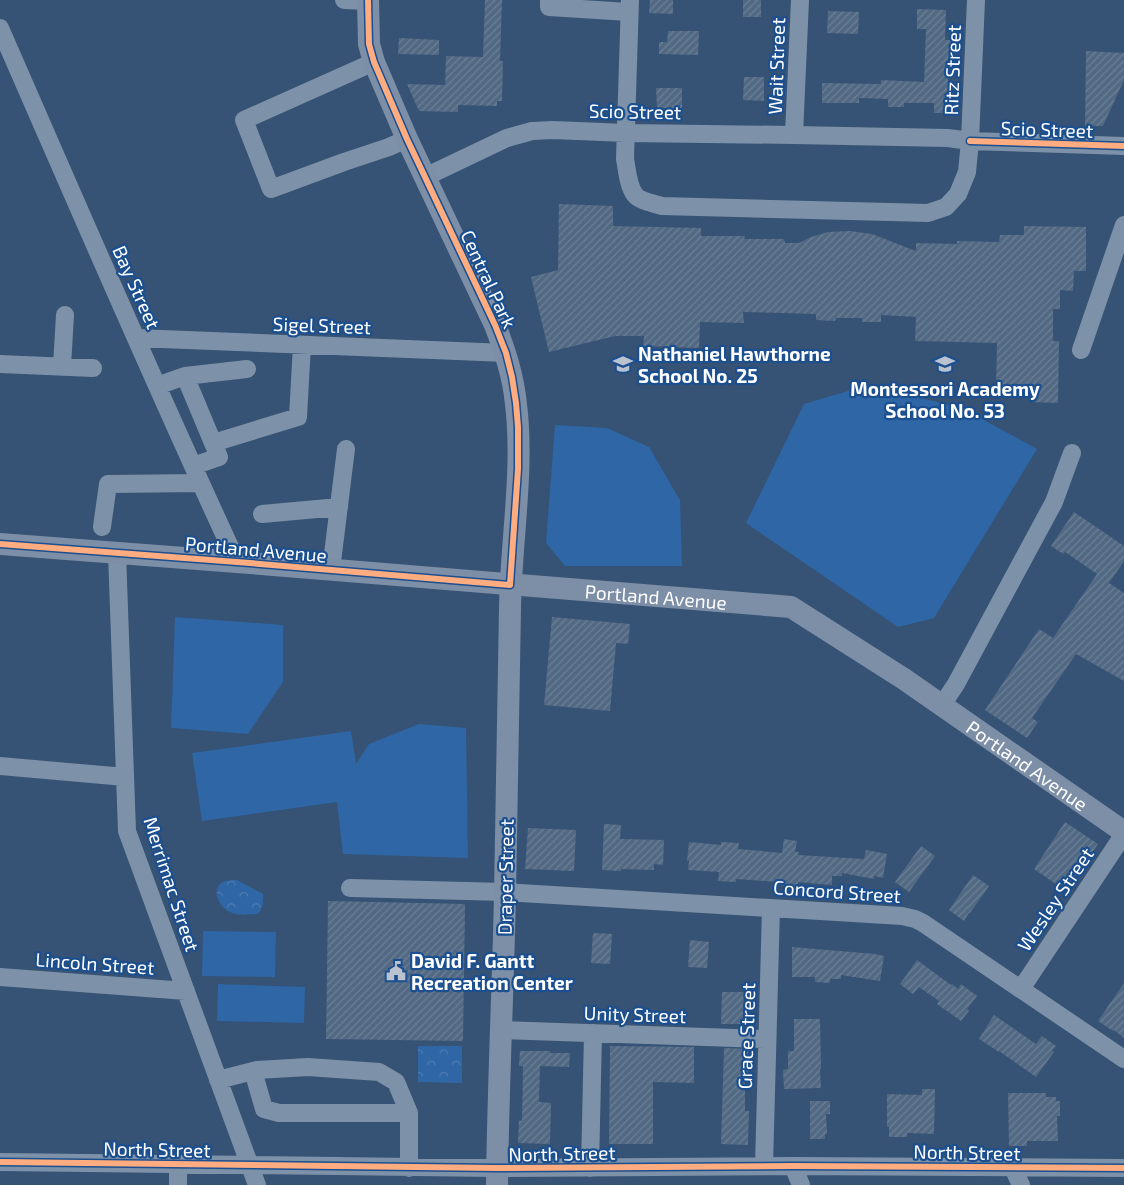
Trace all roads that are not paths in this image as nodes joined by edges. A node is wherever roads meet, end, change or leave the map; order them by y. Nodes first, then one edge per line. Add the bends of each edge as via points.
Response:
1 (344, 0) edge
2 (368, 0) edge
3 (549, 0) edge
4 (800, 0) edge
5 (976, 0) edge
6 (630, 6) edge
7 (0, 28) edge
8 (374, 62) junction
9 (626, 133) junction
10 (794, 135) junction
11 (407, 139) junction
12 (970, 141) junction
13 (1124, 146) edge
14 (425, 177) junction
15 (1124, 225) edge
16 (65, 315) dead end
17 (136, 338) junction
18 (302, 345) junction
19 (1082, 350) dead end
20 (506, 353) junction
21 (0, 364) edge
22 (62, 366) junction
23 (93, 368) dead end
24 (247, 369) dead end
25 (185, 376) junction
26 (157, 386) junction
27 (213, 443) junction
28 (346, 449) dead end
29 (1072, 453) dead end
30 (193, 466) junction
31 (200, 483) junction
32 (339, 507) junction
33 (262, 514) dead end
34 (102, 527) dead end
35 (0, 544) edge
36 (117, 553) junction
37 (237, 562) junction
38 (331, 570) junction
39 (510, 585) junction
40 (942, 704) junction
41 (0, 766) edge
42 (126, 777) junction
43 (1124, 833) edge
44 (350, 888) dead end
45 (505, 892) junction
46 (771, 908) junction
47 (0, 977) edge
48 (1021, 989) junction
49 (186, 991) junction
50 (501, 1030) junction
51 (593, 1034) junction
52 (766, 1039) junction
53 (1124, 1059) edge
54 (253, 1072) junction
55 (218, 1080) junction
56 (409, 1113) junction
57 (0, 1162) edge
58 (178, 1165) junction
59 (250, 1166) junction
60 (764, 1166) junction
61 (793, 1166) junction
62 (409, 1168) junction
63 (590, 1168) junction
64 (1013, 1168) junction
65 (1124, 1168) edge
66 (497, 1177) edge
67 (178, 1185) edge
68 (257, 1185) edge
69 (801, 1185) edge
70 (1021, 1185) edge

1 - 2 street
2 - 8 main road, Central Park via 369,44
3 - 6 street via 549,7
4 - 10 street, Wait Street
5 - 12 street, Ritz Street
6 - 9 street, Ritz Street
7 - 17 street, Bay Street
8 - 11 main road, Central Park
8 - 11 street via 244,120 271,189
9 - 10 street, Scio Street
9 - 12 street, Ritz Street via 628,179 636,195 662,206 928,213 946,207 958,194 967,172
9 - 14 street, Scio Street via 532,131 507,138
10 - 12 street, Scio Street
11 - 14 main road, Central Park
12 - 13 street, Scio Street
14 - 20 main road, Central Park
15 - 19 street
16 - 22 street
17 - 18 street, Sigel Street
17 - 26 street, Bay Street
18 - 20 street, Sigel Street
18 - 27 street via 298,417
20 - 39 main road, Central Park via 518,427
21 - 22 street
22 - 23 street
24 - 25 street
25 - 26 street
25 - 27 street
26 - 30 street, Bay Street
27 - 30 street via 219,457
28 - 32 street
29 - 40 street via 1054,502 956,684
30 - 31 street, Bay Street
31 - 34 street via 108,484
31 - 37 street, Bay Street
32 - 33 street
32 - 38 street
35 - 36 main road, Portland Avenue
36 - 37 main road, Portland Avenue
36 - 42 street, Merrimac Street
37 - 38 main road, Portland Avenue
38 - 39 main road, Portland Avenue
39 - 40 main road, Portland Avenue via 791,608
39 - 45 main road, Draper Street
40 - 43 main road, Portland Avenue
41 - 42 street
42 - 49 street, Merrimac Street via 127,830
43 - 48 street, Wesley Street
44 - 45 street, Concord Street
45 - 46 street, Concord Street
45 - 50 main road, Draper Street
46 - 48 street, Concord Street via 915,919
46 - 52 street, Grace Street
47 - 49 street, Lincoln Street
48 - 53 street, Concord Street
49 - 55 street, Merrimac Street
50 - 51 street, Unity Street
50 - 66 main road, Draper Street
51 - 52 street, Unity Street
51 - 63 street
52 - 60 street, Grace Street
54 - 55 street
54 - 56 street via 308,1067 379,1072 396,1082
54 - 56 street via 264,1109 279,1113
55 - 59 street, Merrimac Street
56 - 62 street
57 - 58 street, North Street
58 - 59 street, North Street
58 - 67 street
59 - 62 street, North Street
59 - 68 street, Merrimac Street
60 - 61 street, North Street
60 - 63 street, North Street
61 - 64 street, North Street
61 - 69 street
62 - 66 street, North Street
63 - 66 street, North Street
64 - 65 street, North Street
64 - 70 street

